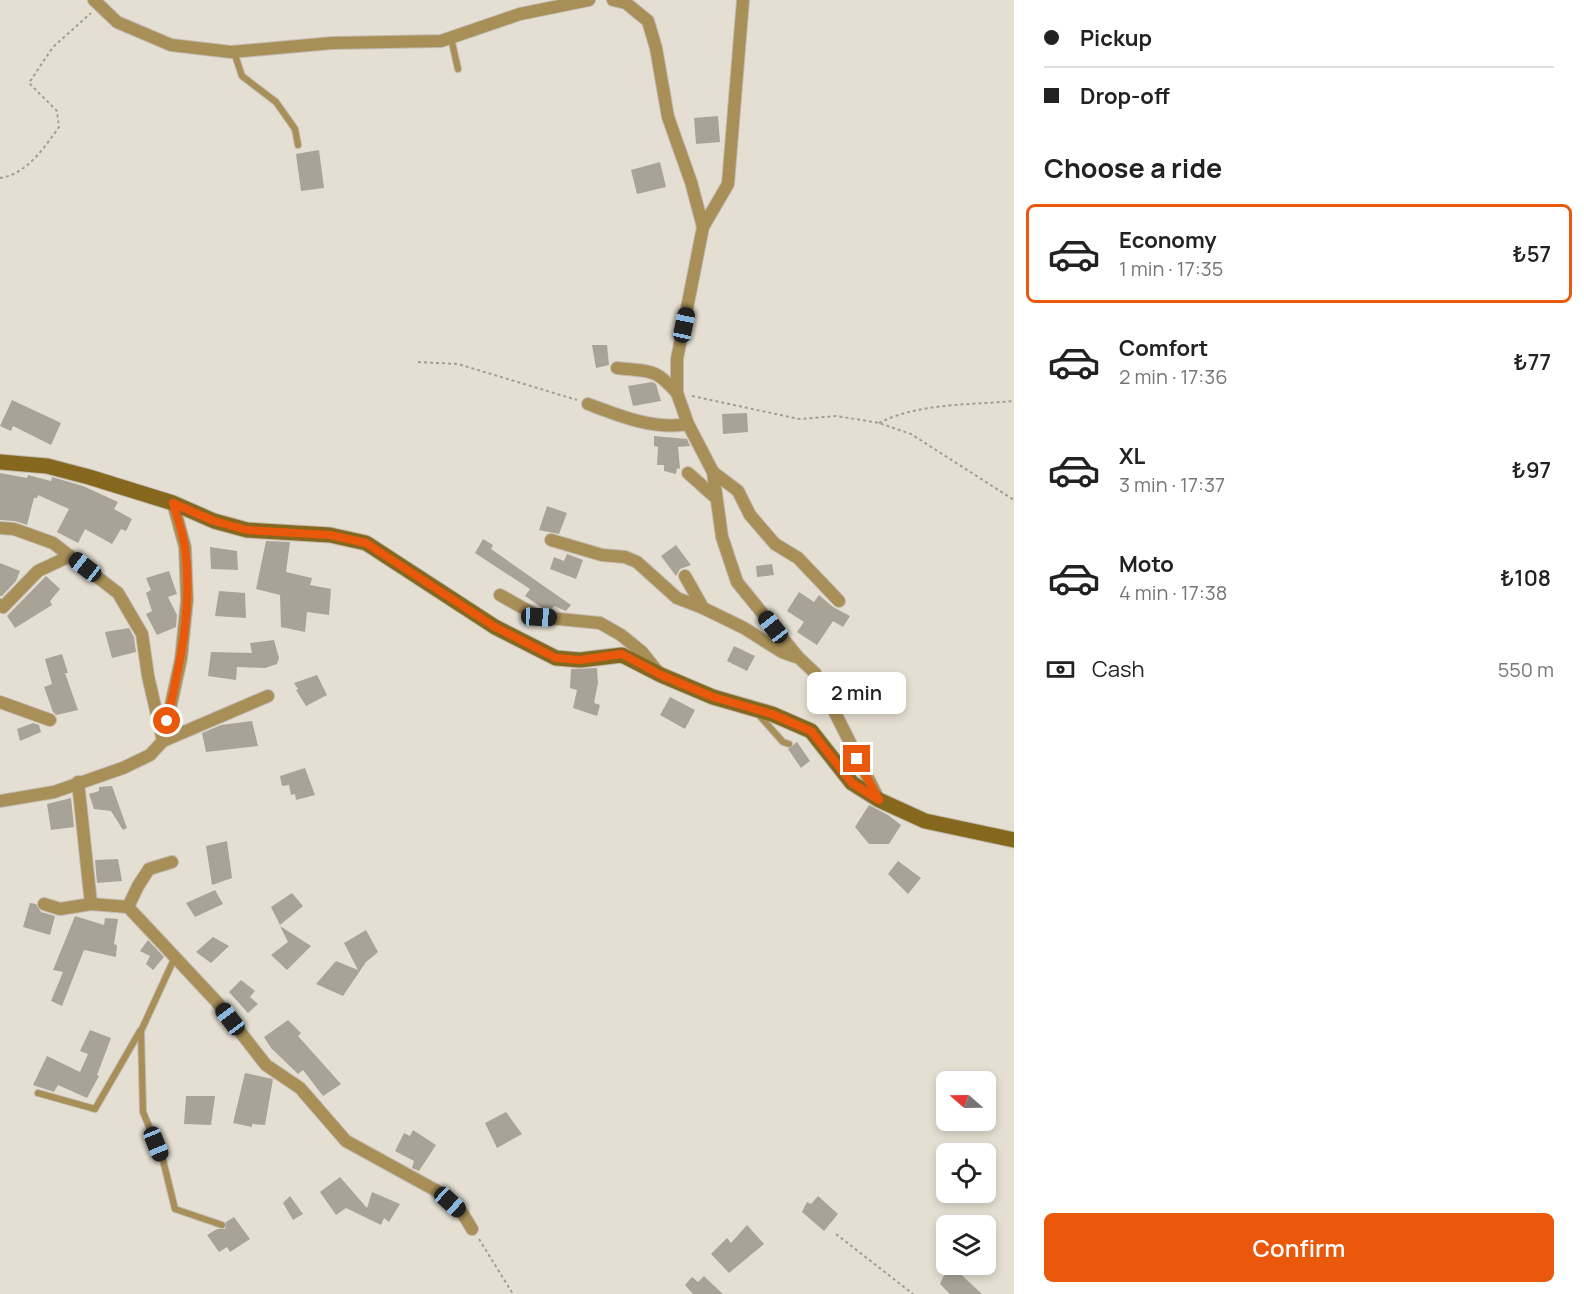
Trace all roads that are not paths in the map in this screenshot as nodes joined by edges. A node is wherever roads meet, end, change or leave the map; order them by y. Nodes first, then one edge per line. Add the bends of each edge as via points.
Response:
1 (589, 0) edge
2 (613, 0) edge
3 (743, 0) edge
4 (97, 3) edge
5 (451, 38) junction
6 (234, 52) junction
7 (458, 69) dead end
8 (298, 145) dead end
9 (704, 227) junction
10 (617, 368) dead end
11 (677, 393) junction
12 (588, 404) road end
13 (688, 424) junction
14 (0, 462) edge
15 (713, 472) junction
16 (688, 473) dead end
17 (716, 498) junction
18 (173, 503) junction
19 (0, 528) edge
20 (551, 540) dead end
21 (70, 556) junction
22 (685, 576) dead end
23 (500, 595) dead end
24 (839, 601) dead end
25 (0, 605) edge
26 (703, 608) junction
27 (798, 657) junction
28 (661, 675) junction
29 (268, 696) dead end
30 (0, 702) edge
31 (754, 709) junction
32 (50, 720) dead end
33 (163, 741) junction
34 (789, 744) dead end
35 (78, 782) junction
36 (879, 800) junction
37 (0, 801) edge
38 (1014, 840) edge
39 (172, 862) dead end
40 (44, 904) dead end
41 (91, 904) junction
42 (128, 907) junction
43 (175, 957) junction
44 (146, 1021) junction
45 (38, 1093) dead end
46 (222, 1225) dead end
47 (472, 1229) road end

1 - 5 street via 519,14
2 - 9 street via 626,3 648,21 668,117
3 - 9 street via 728,184
4 - 6 street via 117,22 171,45
5 - 6 street
5 - 7 lane
6 - 8 lane via 242,76 276,102 295,129
9 - 11 street via 677,359
10 - 11 street via 652,371
11 - 13 street
12 - 13 street via 654,425
13 - 15 street
14 - 18 main road via 47,466
15 - 17 street
15 - 24 street via 738,491 750,515 775,543 798,558
16 - 17 street
17 - 27 street via 722,537 737,582
18 - 28 main road via 247,530 330,535 366,543 495,627 556,658 580,660 622,654
18 - 33 street via 185,547 187,600 181,659
19 - 21 street via 53,543
20 - 26 street via 637,562 677,598
21 - 25 street via 38,571 3,607
21 - 33 street via 118,593 142,634 147,676
22 - 26 street
23 - 28 street via 539,617 600,623 642,652
26 - 27 street
27 - 36 street via 814,673
28 - 31 main road
29 - 33 street
30 - 32 street
31 - 34 lane
31 - 36 main road via 811,731 852,783
33 - 35 street via 141,760
35 - 37 street via 54,792
35 - 41 street
36 - 38 main road via 925,821
39 - 42 street via 149,869
40 - 41 street via 60,909
41 - 42 street
42 - 43 street
43 - 44 lane
43 - 47 street via 216,1001 266,1065 300,1088 346,1141 438,1191 463,1214
44 - 45 lane via 95,1109
44 - 46 lane via 141,1031 143,1112 163,1160 175,1209

